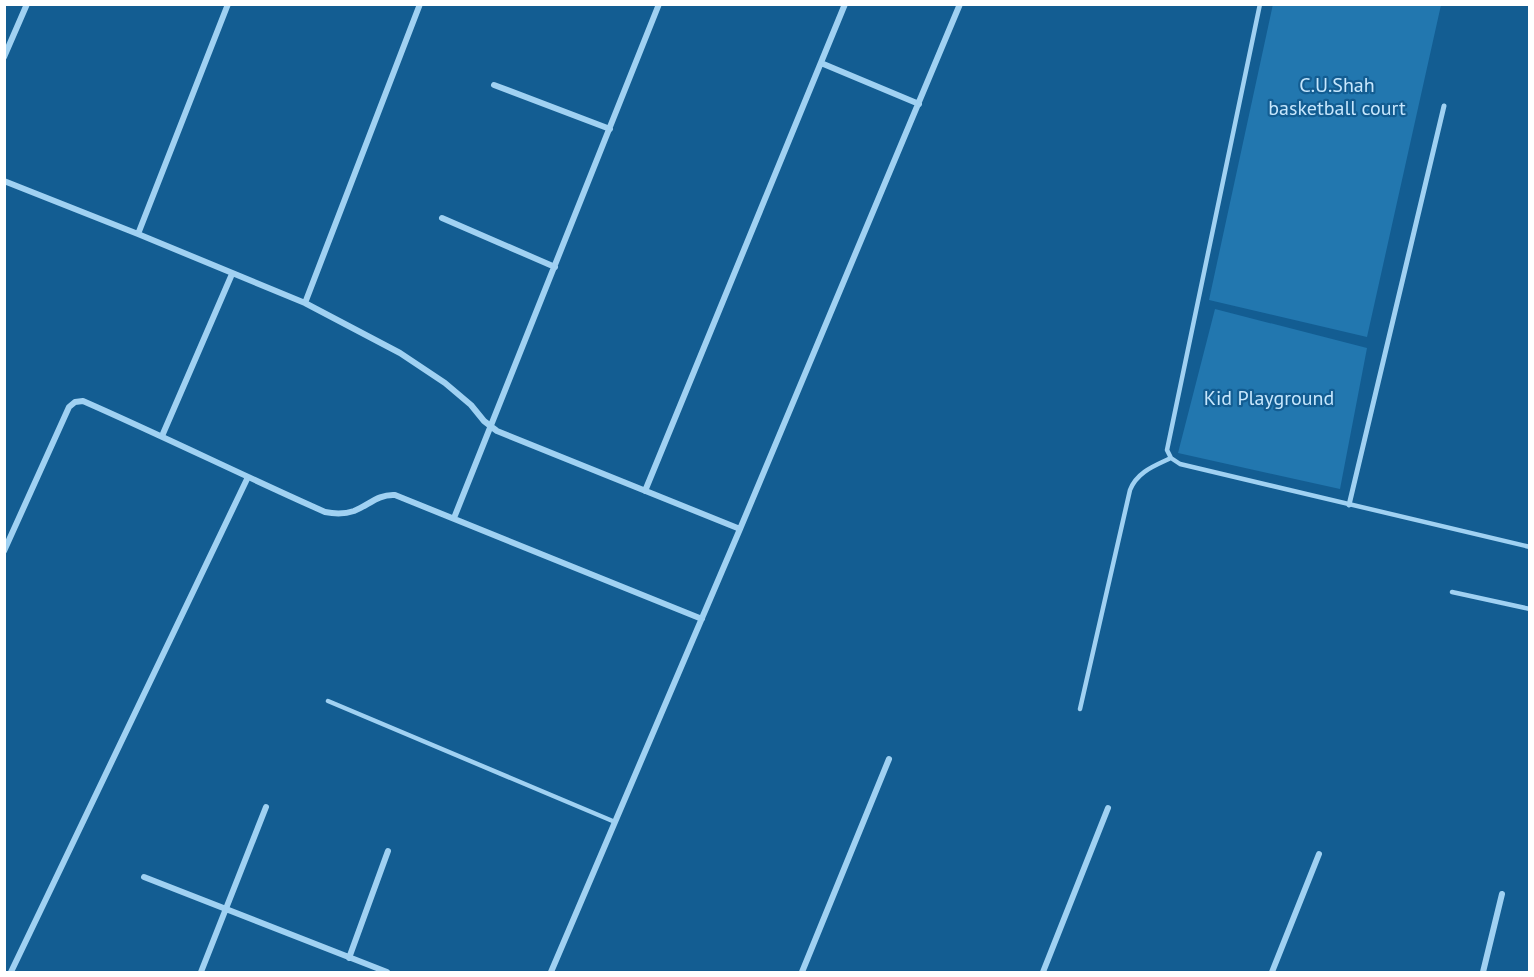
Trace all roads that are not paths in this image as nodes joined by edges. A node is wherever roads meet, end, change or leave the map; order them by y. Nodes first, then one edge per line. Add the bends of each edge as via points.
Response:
1 (27, 4) edge
2 (228, 4) edge
3 (420, 4) edge
4 (659, 4) edge
5 (845, 4) edge
6 (960, 4) edge
7 (1260, 4) edge
8 (4, 57) edge
9 (821, 63) junction
10 (494, 85) dead end
11 (918, 104) junction
12 (1444, 106) dead end
13 (610, 129) junction
14 (4, 181) edge
15 (442, 218) dead end
16 (138, 234) junction
17 (555, 267) junction
18 (232, 273) junction
19 (305, 303) junction
20 (491, 427) junction
21 (162, 436) junction
22 (1171, 458) junction
23 (248, 477) junction
24 (645, 491) junction
25 (1349, 505) junction
26 (454, 518) junction
27 (740, 529) junction
28 (1530, 547) edge
29 (4, 551) edge
30 (1452, 591) dead end
31 (1530, 609) edge
32 (702, 619) junction
33 (328, 701) dead end
34 (1080, 709) dead end
35 (890, 759) dead end
36 (266, 807) dead end
37 (1108, 808) dead end
38 (615, 822) junction
39 (388, 851) dead end
40 (1319, 854) dead end
41 (144, 877) dead end
42 (1502, 894) dead end
43 (227, 909) junction
44 (349, 958) junction
45 (4, 964) edge
46 (12, 970) edge
47 (201, 972) edge
48 (387, 972) edge
49 (551, 972) edge
50 (802, 972) edge
51 (1043, 972) edge
52 (1272, 972) edge
53 (1483, 972) edge

1 - 8 street
2 - 16 street
3 - 19 street
4 - 13 street
5 - 9 street
6 - 11 street
7 - 22 lane via 1167,450
9 - 11 street
9 - 24 street
10 - 13 street
11 - 27 street
12 - 25 street
13 - 17 street
14 - 16 street
15 - 17 street
16 - 18 street
17 - 20 street
18 - 19 street
18 - 21 street
19 - 20 street via 445,383
20 - 24 street
20 - 26 street
21 - 23 street
21 - 29 street via 83,401 75,402 69,407
22 - 25 lane via 1180,464
22 - 34 lane via 1146,470 1130,490
23 - 26 street via 325,512 352,512 386,494
23 - 46 street
24 - 27 street
25 - 28 lane
26 - 32 street
27 - 32 street
30 - 31 lane
32 - 38 street
33 - 38 lane
35 - 50 street
36 - 43 street
37 - 51 street
38 - 49 street
39 - 44 street
40 - 52 street
41 - 43 street
42 - 53 street
43 - 44 street
43 - 47 street
44 - 48 street
45 - 46 street

